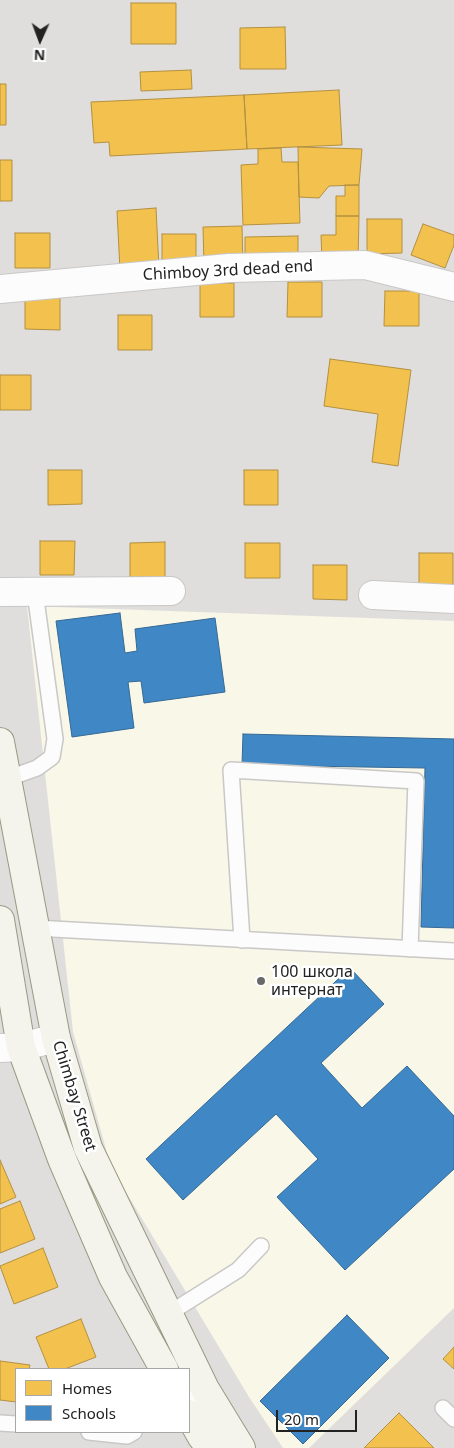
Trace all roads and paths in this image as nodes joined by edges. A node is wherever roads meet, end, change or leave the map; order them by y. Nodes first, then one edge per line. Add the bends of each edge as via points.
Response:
1 (454, 287) edge
2 (0, 289) edge
3 (171, 591) dead end
4 (0, 592) edge
5 (36, 592) junction
6 (373, 595) dead end
7 (454, 599) edge
8 (0, 742) edge
9 (6, 779) junction
10 (0, 920) edge
11 (35, 928) junction
12 (242, 940) junction
13 (410, 949) junction
14 (454, 952) edge
15 (56, 1038) junction
16 (10, 1048) edge
17 (261, 1246) dead end
18 (168, 1314) junction
19 (163, 1368) edge
20 (188, 1368) edge
21 (190, 1375) edge
22 (197, 1394) edge
23 (443, 1408) dead end
24 (190, 1416) edge
25 (454, 1420) edge
26 (0, 1423) edge
27 (15, 1424) edge
28 (98, 1433) edge
29 (132, 1433) edge
30 (211, 1448) edge
31 (241, 1448) edge

1 - 2 street, Chimboy 3rd dead end via 365,265 229,268
3 - 5 street
4 - 5 street
5 - 9 lane via 55,739 52,757 38,768
6 - 7 street
8 - 9 main road, Chimbay Street
9 - 11 main road, Chimbay Street
10 - 16 main road, Chimbay Street
11 - 12 lane
11 - 15 main road, Chimbay Street
12 - 13 lane
12 - 13 lane via 231,770 416,782
13 - 14 lane
15 - 16 street
15 - 18 main road, Chimbay Street via 88,1148
16 - 19 main road, Chimbay Street via 113,1277
17 - 18 lane via 238,1270
18 - 20 main road, Chimbay Street
21 - 22 main road, Chimbay Street
22 - 31 main road, Chimbay Street
23 - 25 lane
24 - 30 main road
26 - 27 lane
28 - 29 lane via 127,1436

